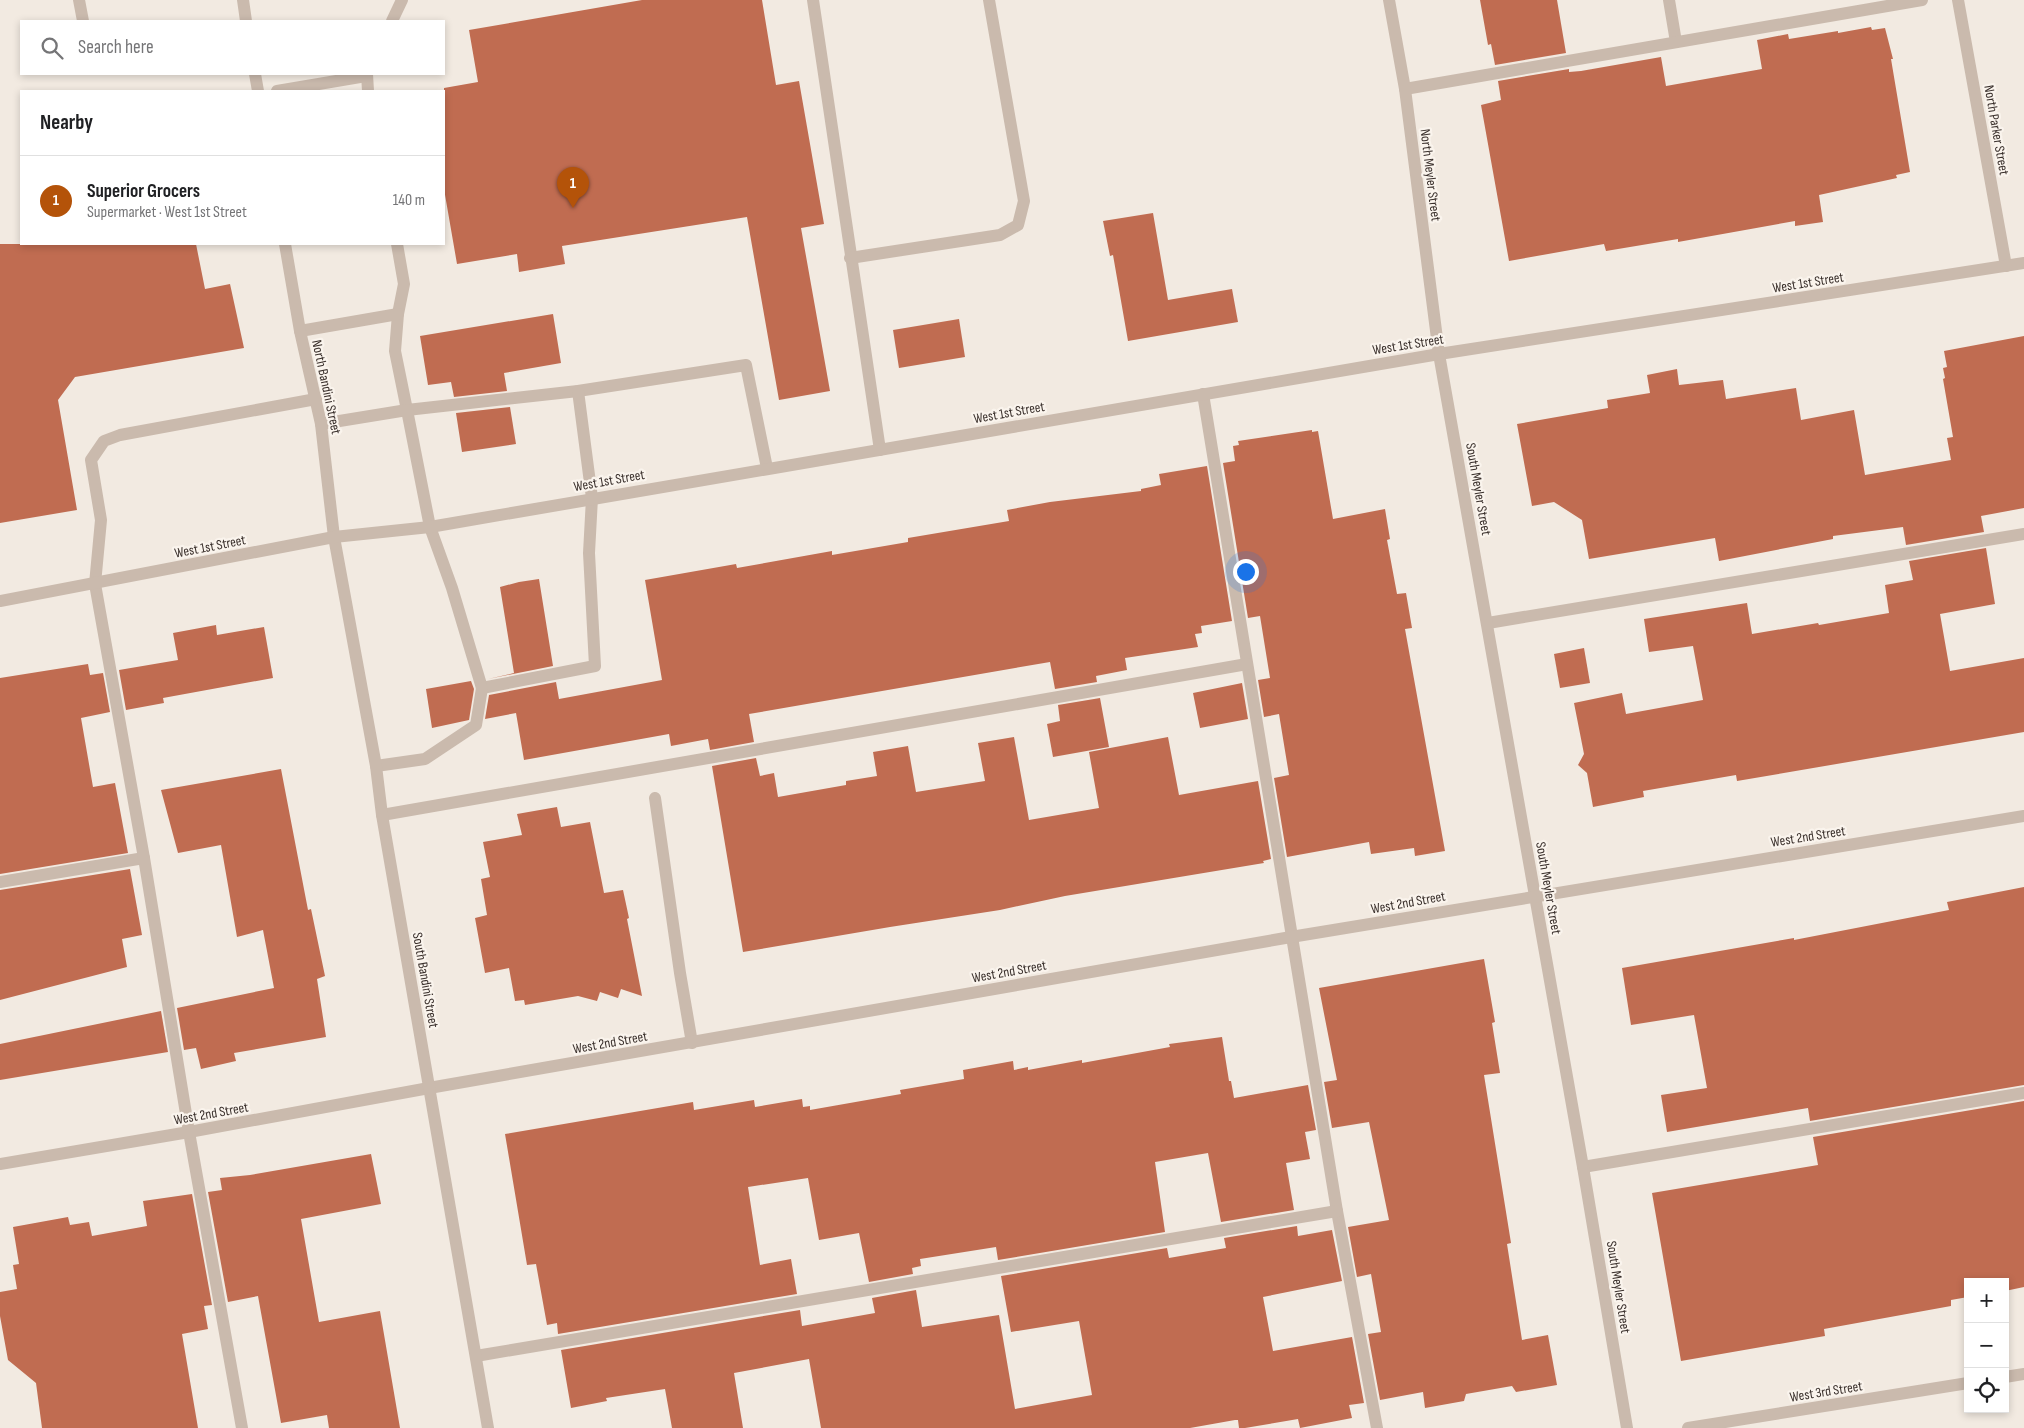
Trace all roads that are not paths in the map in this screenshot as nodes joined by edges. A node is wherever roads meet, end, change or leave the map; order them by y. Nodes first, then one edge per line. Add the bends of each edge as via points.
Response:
1 (79, 0) edge
2 (242, 0) edge
3 (402, 0) edge
4 (813, 0) edge
5 (988, 0) edge
6 (1390, 0) edge
7 (1669, 0) edge
8 (1922, 0) edge
9 (1958, 0) edge
10 (83, 20) edge
11 (246, 20) edge
12 (392, 20) edge
13 (1676, 42) junction
14 (255, 75) edge
15 (366, 75) edge
16 (1405, 89) junction
17 (258, 90) edge
18 (283, 90) edge
19 (368, 90) edge
20 (285, 245) edge
21 (397, 245) edge
22 (850, 258) junction
23 (2024, 263) edge
24 (2006, 266) junction
25 (398, 314) junction
26 (300, 331) junction
27 (1439, 354) junction
28 (578, 391) junction
29 (1202, 394) junction
30 (316, 399) junction
31 (408, 410) junction
32 (321, 424) junction
33 (880, 450) junction
34 (767, 468) junction
35 (592, 498) junction
36 (430, 527) junction
37 (2024, 534) edge
38 (334, 537) junction
39 (95, 584) junction
40 (0, 600) edge
41 (1488, 623) junction
42 (1247, 664) junction
43 (482, 688) junction
44 (376, 766) junction
45 (655, 798) dead end
46 (382, 815) junction
47 (2024, 816) edge
48 (144, 858) junction
49 (0, 882) edge
50 (1534, 896) junction
51 (1291, 937) junction
52 (692, 1042) junction
53 (429, 1088) junction
54 (2024, 1093) edge
55 (189, 1132) junction
56 (0, 1164) edge
57 (1583, 1167) junction
58 (1337, 1211) junction
59 (476, 1356) junction
60 (2024, 1374) edge
61 (2009, 1376) edge
62 (1964, 1384) edge
63 (242, 1428) edge
64 (488, 1428) edge
65 (1377, 1428) edge
66 (1627, 1428) edge
67 (1688, 1428) edge

1 - 10 street
2 - 11 street
3 - 12 street
4 - 22 street
5 - 22 street via 1024,201 1018,224 1000,235
6 - 16 street, North Meyler Street
7 - 13 street
8 - 13 street
9 - 24 street, North Parker Street
13 - 16 street
14 - 17 street
15 - 18 street
15 - 19 street
16 - 27 street, North Meyler Street
20 - 26 street, North Bandini Street
21 - 25 street via 404,284
22 - 33 street
23 - 24 street, West 1st Street
24 - 27 street, West 1st Street
25 - 26 street
25 - 31 street via 395,351
26 - 30 street, North Bandini Street
27 - 29 street, West 1st Street
27 - 41 street, South Meyler Street
28 - 31 street
28 - 34 street via 746,365
28 - 35 street
29 - 33 street, West 1st Street
29 - 42 street
30 - 32 street, North Bandini Street
30 - 39 street via 120,435 104,442 91,460 102,520
31 - 32 street
31 - 36 street
32 - 38 street, North Bandini Street
33 - 34 street, West 1st Street
34 - 35 street, West 1st Street
35 - 36 street, West 1st Street
35 - 43 street via 589,553 595,666
36 - 38 street, West 1st Street
36 - 43 street
37 - 41 street
38 - 39 street, West 1st Street
38 - 44 street, South Bandini Street
39 - 40 street, West 1st Street
39 - 48 street
41 - 50 street, South Meyler Street
42 - 46 street
42 - 51 street
43 - 44 street via 476,724 424,759
44 - 46 street, South Bandini Street
45 - 52 street
46 - 53 street, South Bandini Street
47 - 50 street, West 2nd Street
48 - 49 street
48 - 55 street
50 - 51 street, West 2nd Street
50 - 57 street, South Meyler Street
51 - 52 street, West 2nd Street
51 - 58 street
52 - 53 street, West 2nd Street
53 - 55 street, West 2nd Street
53 - 59 street, South Bandini Street
54 - 57 street
55 - 56 street, West 2nd Street
55 - 63 street
57 - 66 street, South Meyler Street
58 - 59 street
58 - 65 street
59 - 64 street, South Bandini Street
60 - 61 street
62 - 67 street, West 3rd Street

